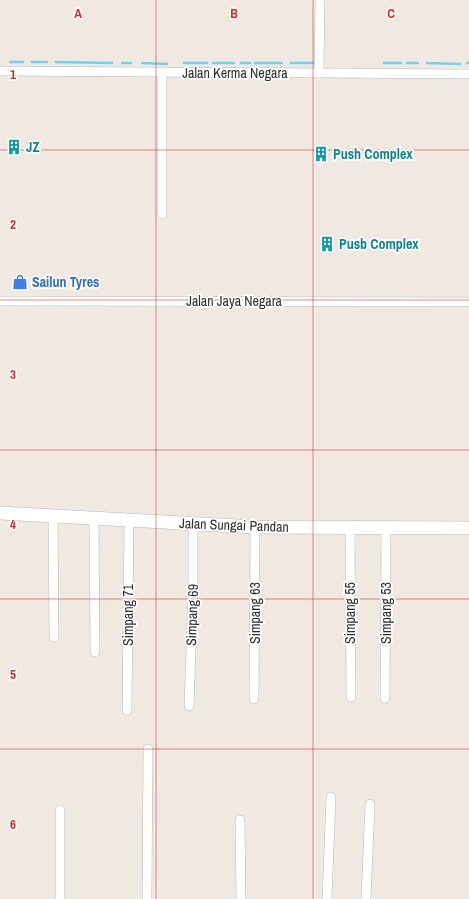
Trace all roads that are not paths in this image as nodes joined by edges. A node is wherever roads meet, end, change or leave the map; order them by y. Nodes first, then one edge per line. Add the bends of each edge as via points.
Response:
1 (320, 0) edge
2 (0, 71) edge
3 (162, 72) junction
4 (319, 73) junction
5 (469, 74) edge
6 (162, 214) dead end
7 (0, 301) edge
8 (469, 302) edge
9 (0, 513) edge
10 (53, 516) junction
11 (94, 518) junction
12 (129, 520) junction
13 (193, 524) junction
14 (255, 527) junction
15 (350, 528) junction
16 (386, 528) junction
17 (469, 528) edge
18 (54, 637) dead end
19 (95, 652) dead end
20 (351, 697) dead end
21 (385, 698) dead end
22 (254, 699) dead end
23 (189, 706) dead end
24 (127, 710) dead end
25 (148, 750) dead end
26 (331, 797) dead end
27 (370, 804) dead end
28 (60, 810) dead end
29 (240, 820) dead end
30 (60, 899) edge
31 (147, 899) edge
32 (241, 899) edge
33 (327, 899) edge
34 (366, 899) edge

1 - 4 street
2 - 3 street, Jalan Kerma Negara
3 - 4 street, Jalan Kerma Negara
3 - 6 street
4 - 5 street, Jalan Kerma Negara
7 - 8 street, Jalan Jaya Negara
9 - 10 street, Jalan Sungai Pandan
10 - 11 street, Jalan Sungai Pandan
10 - 18 street
11 - 12 street, Jalan Sungai Pandan
11 - 19 street
12 - 13 street, Jalan Sungai Pandan
12 - 24 street, Simpang 71
13 - 14 street, Jalan Sungai Pandan
13 - 23 street, Simpang 69
14 - 15 street, Jalan Sungai Pandan
14 - 22 street, Simpang 63
15 - 16 street, Jalan Sungai Pandan
15 - 20 street, Simpang 55
16 - 17 street, Jalan Sungai Pandan
16 - 21 street, Simpang 53
25 - 31 street
26 - 33 street
27 - 34 street
28 - 30 street
29 - 32 street

